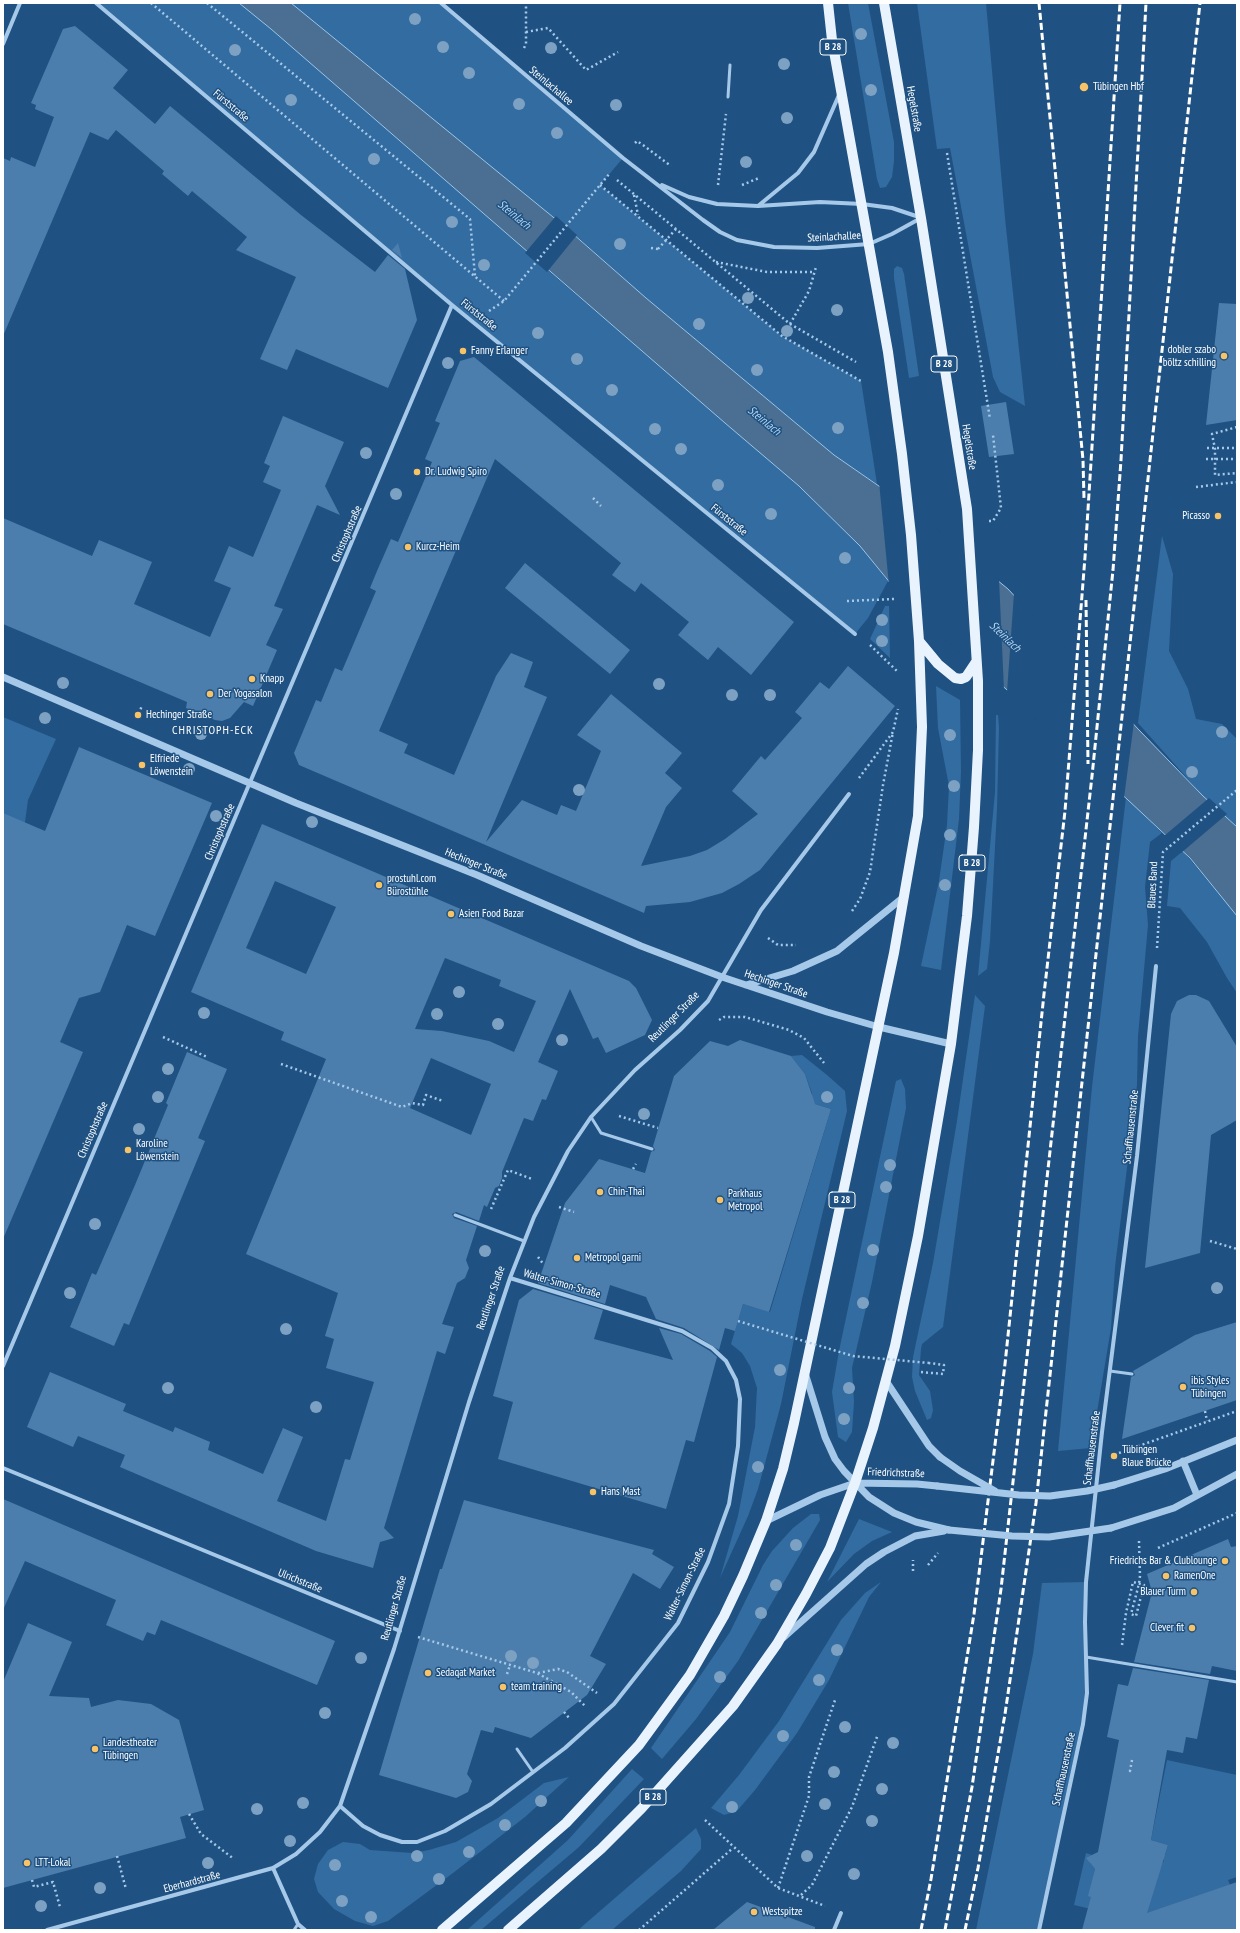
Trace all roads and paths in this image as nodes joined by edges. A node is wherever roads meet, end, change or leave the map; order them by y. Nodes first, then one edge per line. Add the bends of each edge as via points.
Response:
1 (20, 3) edge
2 (96, 3) edge
3 (151, 3) edge
4 (207, 3) edge
5 (441, 3) edge
6 (526, 3) edge
7 (828, 3) edge
8 (884, 3) edge
9 (526, 32) junction
10 (3, 44) edge
11 (526, 44) dead end
12 (618, 52) dead end
13 (730, 65) dead end
14 (841, 90) junction
15 (728, 97) joint
16 (947, 153) dead end
17 (623, 158) junction
18 (672, 167) dead end
19 (609, 174) dead end
20 (652, 180) junction
21 (712, 185) dead end
22 (862, 204) junction
23 (758, 206) junction
24 (921, 218) junction
25 (676, 229) junction
26 (667, 240) junction
27 (869, 244) junction
28 (651, 248) dead end
29 (715, 261) junction
30 (815, 272) dead end
31 (475, 276) junction
32 (812, 282) dead end
33 (452, 305) junction
34 (790, 324) junction
35 (856, 362) dead end
36 (861, 381) dead end
37 (990, 419) dead end
38 (1237, 427) edge
39 (993, 434) dead end
40 (1207, 448) dead end
41 (1237, 448) edge
42 (1214, 449) junction
43 (1206, 459) dead end
44 (1237, 459) edge
45 (1215, 460) junction
46 (1237, 473) edge
47 (1237, 482) edge
48 (1196, 487) dead end
49 (593, 498) dead end
50 (601, 506) dead end
51 (987, 521) dead end
52 (890, 599) dead end
53 (816, 603) junction
54 (855, 634) joint
55 (919, 638) junction
56 (976, 661) junction
57 (898, 664) dead end
58 (898, 672) junction
59 (3, 676) edge
60 (898, 678) dead end
61 (899, 701) dead end
62 (142, 705) dead end
63 (138, 715) dead end
64 (893, 732) junction
65 (251, 783) junction
66 (1237, 790) edge
67 (849, 794) joint
68 (905, 896) junction
69 (761, 910) junction
70 (848, 916) dead end
71 (800, 945) dead end
72 (1156, 966) joint
73 (722, 977) junction
74 (746, 985) junction
75 (718, 1020) dead end
76 (879, 1027) junction
77 (146, 1030) junction
78 (951, 1044) junction
79 (207, 1056) dead end
80 (824, 1063) dead end
81 (281, 1064) dead end
82 (444, 1101) dead end
83 (621, 1110) dead end
84 (591, 1118) junction
85 (658, 1128) dead end
86 (652, 1149) dead end
87 (636, 1164) dead end
88 (633, 1169) dead end
89 (498, 1180) dead end
90 (502, 1182) junction
91 (550, 1186) junction
92 (560, 1200) dead end
93 (557, 1206) junction
94 (553, 1212) dead end
95 (574, 1212) dead end
96 (489, 1214) dead end
97 (455, 1215) dead end
98 (524, 1241) junction
99 (1210, 1241) dead end
100 (1237, 1249) edge
101 (510, 1278) junction
102 (738, 1321) dead end
103 (3, 1366) edge
104 (1110, 1371) junction
105 (805, 1372) junction
106 (921, 1372) dead end
107 (1132, 1374) dead end
108 (886, 1381) junction
109 (1205, 1411) dead end
110 (1237, 1411) edge
111 (1207, 1421) junction
112 (1237, 1440) edge
113 (1118, 1453) dead end
114 (1183, 1461) junction
115 (3, 1468) edge
116 (1237, 1474) edge
117 (855, 1483) junction
118 (999, 1492) junction
119 (1198, 1495) junction
120 (1237, 1513) edge
121 (766, 1521) junction
122 (940, 1530) junction
123 (1158, 1548) dead end
124 (1140, 1555) dead end
125 (400, 1631) junction
126 (777, 1644) junction
127 (1086, 1657) junction
128 (1120, 1661) junction
129 (510, 1665) junction
130 (537, 1673) junction
131 (507, 1674) dead end
132 (1237, 1682) edge
133 (835, 1700) dead end
134 (614, 1704) junction
135 (588, 1709) dead end
136 (878, 1734) dead end
137 (517, 1749) dead end
138 (1132, 1760) dead end
139 (1133, 1771) dead end
140 (533, 1772) junction
141 (340, 1806) junction
142 (189, 1814) dead end
143 (705, 1820) dead end
144 (733, 1848) junction
145 (117, 1856) dead end
146 (272, 1868) junction
147 (254, 1874) junction
148 (32, 1880) dead end
149 (778, 1888) junction
150 (801, 1895) junction
151 (131, 1907) junction
152 (841, 1913) joint
153 (298, 1924) junction
154 (65, 1925) junction
155 (47, 1930) edge
156 (294, 1930) edge
157 (305, 1930) edge
158 (442, 1930) edge
159 (508, 1930) edge
160 (639, 1930) edge
161 (834, 1930) edge
162 (1040, 1930) edge

1 - 10 street
2 - 33 street, Fürststraße
3 - 31 path
4 - 31 path via 470,219
5 - 17 street, Steinlachallee
6 - 9 path
7 - 14 main road, B 28
8 - 24 main road, Hegelstraße / B 28
9 - 11 path
9 - 12 path via 548,28 586,70
13 - 15 lane
14 - 22 main road, B 28
14 - 23 street via 814,152 798,173
15 - 21 path via 718,186
16 - 37 path
17 - 18 path via 637,141
17 - 20 street, Steinlachallee
19 - 25 path
20 - 23 street, Steinlachallee via 702,202 729,206
20 - 27 street, Steinlachallee via 703,220 737,240 774,246 817,248
22 - 23 street, Steinlachallee via 820,202
22 - 24 street via 892,208
22 - 27 main road, B 28
24 - 27 street
24 - 56 main road, Hegelstraße / B 28 via 967,509
25 - 26 path
25 - 29 path
26 - 28 path via 658,250
26 - 31 path via 600,185 504,301
26 - 36 path via 782,336
27 - 55 main road, B 28 via 888,352 902,454
29 - 30 path via 767,272
29 - 34 path
32 - 34 path
33 - 53 street, Fürststraße
33 - 65 street, Christophstraße
34 - 35 path
38 - 42 path via 1212,434
39 - 51 path via 1001,508 993,521
40 - 42 path
41 - 42 path
42 - 45 path
43 - 45 path
44 - 45 path
45 - 46 path via 1215,475
47 - 48 path
49 - 50 path
52 - 53 path
53 - 54 street, Fürststraße
54 - 58 path via 874,648
55 - 56 main road via 950,676 961,679 969,674
55 - 68 main road, B 28 via 921,778 918,816
56 - 78 main road, Hegelstraße / B 28 via 978,750 972,863
57 - 58 path
58 - 60 path
59 - 65 street, Hechinger Straße
61 - 64 path
62 - 63 path
64 - 67 path
64 - 70 path via 882,785 870,872 860,899
65 - 73 street, Hechinger Straße via 477,875 641,946
65 - 77 street, Christophstraße
66 - 72 path, Blaues Band via 1163,852
67 - 69 street, Reutlinger Straße
68 - 74 street via 837,951 793,971
68 - 76 main road, B 28
69 - 71 path via 774,918 767,933 768,940 778,945
69 - 73 street, Reutlinger Straße
72 - 104 street, Schaffhausenstraße via 1137,1156
73 - 74 street, Hechinger Straße
73 - 84 street, Reutlinger Straße via 708,1001 635,1070
74 - 76 street, Hechinger Straße
75 - 80 path via 724,1017 745,1017 789,1030 804,1038
76 - 78 street, Hechinger Straße
76 - 105 main road, B 28
77 - 79 path
77 - 103 street, Christophstraße
78 - 108 main road, B 28 via 918,1236
81 - 82 path via 402,1107 412,1103 423,1105 426,1095
83 - 85 path via 617,1115
84 - 86 lane via 601,1133
84 - 91 street, Reutlinger Straße via 568,1151
87 - 88 path
89 - 90 path
90 - 91 path via 508,1170
90 - 96 path
91 - 98 street, Reutlinger Straße
92 - 93 path
93 - 94 path
93 - 95 path
97 - 98 lane
98 - 101 street, Reutlinger Straße
99 - 100 path
101 - 125 street, Reutlinger Straße via 469,1402
101 - 134 street, Walter-Simon-Straße via 682,1331 712,1348 726,1361 736,1380 740,1399 737,1453 729,1504 708,1562 678,1623
102 - 106 path, bridge via 853,1356 944,1365 943,1374
104 - 107 lane
104 - 127 street, Schaffhausenstraße via 1086,1582
105 - 117 street, B 28 via 829,1447
105 - 121 main road, B 28 via 783,1469
108 - 117 main road, B 28
108 - 118 street, bridge via 929,1446 940,1457
109 - 111 path
110 - 111 path
111 - 113 path
112 - 114 street, Friedrichstraße
114 - 118 street, Friedrichstraße, bridge via 1114,1485 1050,1496
114 - 119 street
115 - 125 street, Ulrichstraße
116 - 119 street, Friedrichstraße
117 - 118 street, Friedrichstraße, bridge via 917,1484
117 - 121 street via 820,1495
117 - 122 street, Friedrichstraße via 869,1497 894,1513
117 - 126 main road, B 28 via 842,1520 818,1572
119 - 122 street, Friedrichstraße, bridge via 1174,1508 1111,1528 1049,1537
120 - 123 path
121 - 158 main road, B 28 via 727,1609 693,1669 639,1745 566,1823
122 - 126 street via 915,1536 866,1564
124 - 128 path via 1139,1584 1132,1614 1136,1616 1144,1585 1139,1584 1134,1582 1126,1613
125 - 129 path
125 - 141 street, Reutlinger Straße
126 - 159 main road, B 28 via 733,1706 642,1808 601,1849
127 - 128 lane
127 - 162 street, Schaffhausenstraße via 1087,1693 1083,1724
128 - 132 lane
129 - 130 path
129 - 131 path
130 - 134 path via 558,1669 567,1672
130 - 135 path via 571,1692
133 - 149 path via 809,1777 809,1796
134 - 140 street, Walter-Simon-Straße via 565,1748
136 - 150 path via 852,1807 812,1885
137 - 140 lane
138 - 139 path via 1130,1771
140 - 141 street, Walter-Simon-Straße via 467,1819 417,1842 402,1842 380,1835 363,1826
141 - 146 street, Reutlinger Straße via 320,1832 296,1854
142 - 147 path via 201,1834
143 - 144 path
144 - 149 path
144 - 160 path
145 - 151 path
146 - 147 street, Eberhardstraße
146 - 153 street
147 - 151 street, Eberhardstraße
148 - 154 path via 34,1887 53,1882
149 - 150 path
150 - 152 path
151 - 154 street, Eberhardstraße
152 - 161 street
153 - 156 lane
153 - 157 street
154 - 155 street, Eberhardstraße

